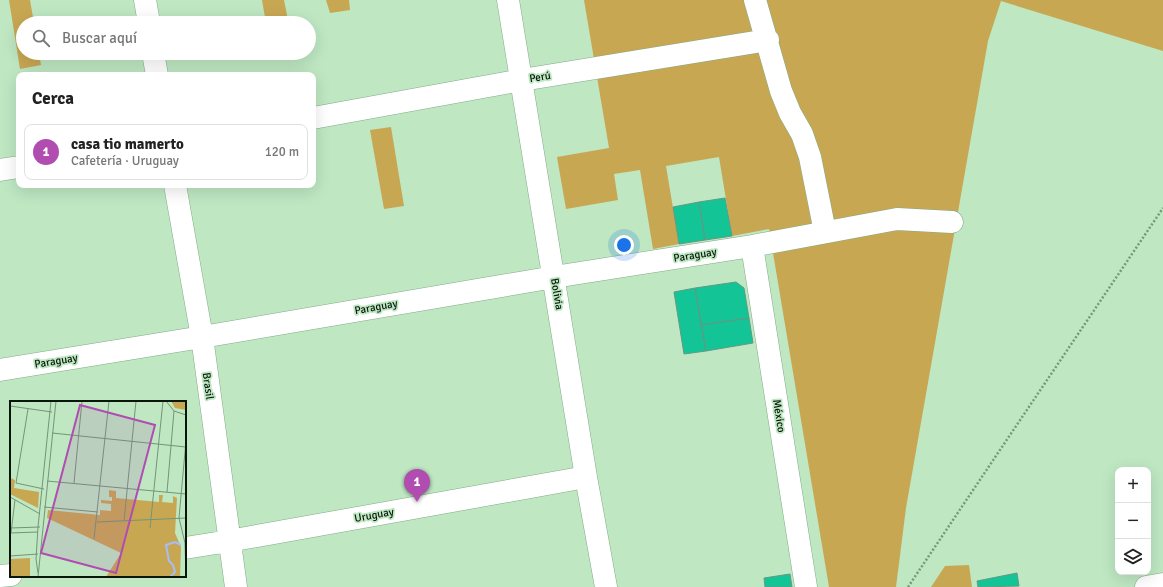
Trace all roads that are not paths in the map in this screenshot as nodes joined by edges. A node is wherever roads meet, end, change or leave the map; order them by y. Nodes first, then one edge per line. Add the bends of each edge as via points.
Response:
1 (145, 0) edge
2 (508, 0) edge
3 (755, 0) edge
4 (148, 16) edge
5 (768, 40) junction
6 (155, 60) edge
7 (157, 72) edge
8 (522, 80) junction
9 (316, 117) edge
10 (16, 167) edge
11 (0, 170) edge
12 (176, 188) edge
13 (952, 222) dead end
14 (825, 232) junction
15 (752, 246) junction
16 (554, 277) junction
17 (202, 337) junction
18 (0, 370) edge
19 (586, 477) junction
20 (229, 541) junction
21 (186, 548) edge
22 (10, 574) edge
23 (0, 576) edge
24 (1163, 584) edge
25 (236, 587) edge
26 (606, 587) edge
27 (806, 587) edge
28 (1146, 587) edge

1 - 4 street
2 - 8 street, Bolivia
3 - 5 street
5 - 8 street, Perú
5 - 14 street via 781,91 810,157
6 - 7 street
8 - 9 street, Perú
8 - 16 street, Bolivia
10 - 11 street
12 - 17 street, Brasil
13 - 14 street, Paraguay via 897,219
14 - 15 street, Paraguay
15 - 16 street, Paraguay
15 - 27 street, México
16 - 17 street, Paraguay
16 - 19 street, Bolivia
17 - 18 street, Paraguay
17 - 20 street, Brasil
19 - 20 street, Uruguay
19 - 26 street, Bolivia
20 - 21 street, Uruguay
20 - 25 street, Brasil
22 - 23 street
24 - 28 street

